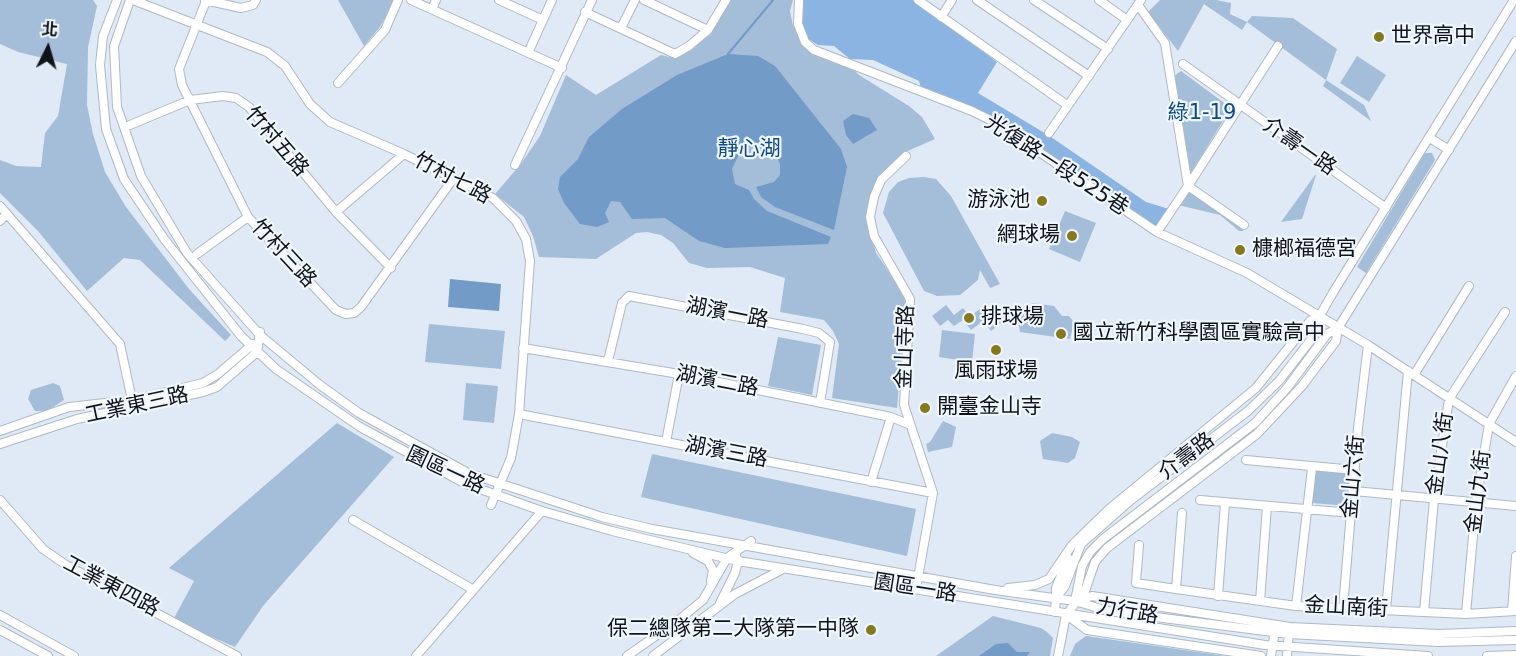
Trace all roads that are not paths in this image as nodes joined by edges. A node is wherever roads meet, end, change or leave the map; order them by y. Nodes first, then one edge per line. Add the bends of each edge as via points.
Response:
1 (117, 0) edge
2 (206, 0) edge
3 (256, 0) edge
4 (398, 0) edge
5 (411, 0) edge
6 (436, 0) edge
7 (499, 0) edge
8 (552, 0) edge
9 (592, 0) edge
10 (634, 0) edge
11 (644, 0) edge
12 (726, 0) edge
13 (800, 0) edge
14 (918, 0) edge
15 (952, 0) edge
16 (977, 0) edge
17 (1034, 0) edge
18 (1099, 0) edge
19 (1514, 0) edge
20 (133, 1) edge
21 (1139, 3) edge
22 (432, 9) junction
23 (585, 12) junction
24 (941, 17) junction
25 (543, 20) junction
26 (1127, 20) junction
27 (197, 25) junction
28 (621, 28) junction
29 (708, 30) junction
30 (1516, 41) edge
31 (1278, 46) dead end
32 (1108, 49) junction
33 (528, 53) junction
34 (1183, 64) dead end
35 (562, 68) junction
36 (1089, 76) junction
37 (338, 83) dead end
38 (190, 100) junction
39 (1067, 105) junction
40 (1240, 105) junction
41 (130, 125) dead end
42 (1049, 133) dead end
43 (1430, 138) junction
44 (1449, 150) junction
45 (404, 154) junction
46 (906, 156) dead end
47 (515, 165) dead end
48 (453, 179) junction
49 (1188, 186) junction
50 (0, 206) edge
51 (1386, 208) junction
52 (336, 212) junction
53 (7, 214) junction
54 (248, 218) junction
55 (0, 221) edge
56 (1244, 225) dead end
57 (1157, 232) junction
58 (197, 254) dead end
59 (391, 268) junction
60 (1469, 285) dead end
61 (1505, 312) dead end
62 (1319, 317) junction
63 (1338, 328) junction
64 (260, 331) junction
65 (272, 342) junction
66 (1368, 345) junction
67 (255, 347) junction
68 (524, 348) junction
69 (608, 361) junction
70 (1411, 373) junction
71 (679, 374) junction
72 (216, 375) junction
73 (1516, 376) edge
74 (223, 381) junction
75 (1449, 399) junction
76 (133, 403) junction
77 (820, 403) junction
78 (519, 414) junction
79 (891, 417) junction
80 (908, 424) junction
81 (1489, 424) junction
82 (0, 432) edge
83 (666, 442) junction
84 (1516, 442) edge
85 (0, 444) edge
86 (1246, 460) dead end
87 (1312, 468) junction
88 (1355, 470) junction
89 (871, 482) junction
90 (500, 486) junction
91 (1354, 491) junction
92 (933, 493) junction
93 (496, 495) junction
94 (1397, 496) junction
95 (1434, 499) junction
96 (0, 500) edge
97 (1200, 500) dead end
98 (1225, 502) junction
99 (1476, 502) junction
100 (491, 505) dead end
101 (1267, 506) junction
102 (1516, 506) edge
103 (1309, 510) junction
104 (542, 511) junction
105 (1182, 513) dead end
106 (1352, 513) junction
107 (353, 520) dead end
108 (726, 539) junction
109 (748, 544) junction
110 (1139, 544) dead end
111 (1072, 545) junction
112 (675, 546) junction
113 (734, 551) junction
114 (1516, 556) edge
115 (727, 558) junction
116 (738, 561) junction
117 (1082, 566) junction
118 (784, 568) junction
119 (918, 576) junction
120 (472, 589) junction
121 (916, 589) junction
122 (1176, 589) junction
123 (995, 590) junction
124 (1085, 591) junction
125 (1092, 596) junction
126 (1218, 596) junction
127 (1056, 598) junction
128 (703, 600) junction
129 (1075, 601) junction
130 (1260, 601) junction
131 (1296, 606) junction
132 (1343, 608) junction
133 (716, 609) junction
134 (1386, 610) junction
135 (1514, 611) edge
136 (1055, 612) junction
137 (1424, 612) junction
138 (1466, 614) junction
139 (0, 615) edge
140 (1066, 615) junction
141 (1275, 629) junction
142 (0, 630) edge
143 (1516, 630) edge
144 (1289, 631) junction
145 (1064, 633) junction
146 (1516, 640) edge
147 (1273, 646) junction
148 (1287, 652) edge
149 (232, 655) edge
150 (630, 655) edge
151 (1516, 655) edge
152 (48, 656) edge
153 (74, 656) edge
154 (416, 656) edge
155 (653, 656) edge
156 (1058, 656) edge
157 (1261, 656) edge
158 (1271, 656) edge
159 (1428, 656) edge
160 (1487, 656) edge

1 - 67 street, 園區一路 via 103,36 100,65 106,129 124,179 165,240
2 - 3 street via 241,8
2 - 27 street, 竹村三路
4 - 37 street via 385,30
5 - 22 street
6 - 22 street
7 - 25 street
8 - 25 street
9 - 23 street
10 - 28 street
11 - 29 street
12 - 29 street
13 - 57 street, 光復路一段525巷 via 798,24 805,42 814,50 998,124
14 - 24 street
15 - 24 street
16 - 36 street
17 - 32 street
18 - 26 street
19 - 43 street, 介壽路
20 - 27 street, 竹村七路
20 - 64 street, 園區一路 via 114,46 114,91 122,127 141,176 190,258
21 - 26 street
21 - 49 street via 1166,43
22 - 33 street
23 - 28 street
23 - 35 street
24 - 39 street
25 - 33 street
26 - 32 street
27 - 38 street, 竹村三路 via 179,69
27 - 45 street, 竹村七路 via 278,59 310,104 330,122
28 - 29 street via 675,54
30 - 44 street, 介壽路
31 - 40 street
32 - 36 street
33 - 35 street
34 - 40 street, 介壽一路
35 - 47 street
36 - 39 street
38 - 41 street, 竹村五路
38 - 52 street, 竹村五路 via 223,96 236,98 249,107
38 - 54 street, 竹村三路
39 - 42 street
40 - 49 street
40 - 51 street, 介壽一路
43 - 44 street
43 - 51 street, 介壽路
44 - 63 street, 介壽路
45 - 48 street, 竹村七路
45 - 52 street
46 - 80 street, 金山寺路 via 881,180 870,217 874,236 910,299 903,405
48 - 59 street, 竹村三路
48 - 68 street, 竹村七路 via 493,198 516,221 526,239 530,261
49 - 56 street
49 - 57 street
50 - 53 street
51 - 62 street, 介壽路
52 - 59 street, 竹村五路
53 - 55 street
53 - 76 street via 120,344
54 - 58 street
54 - 59 street, 竹村三路 via 336,310 346,314 361,307
57 - 62 street, 光復路一段525巷 via 1228,262
60 - 70 street
61 - 75 street, 金山八街
62 - 63 street, 光復路一段525巷
62 - 111 street, 介壽路 via 1310,321 1256,388 1185,444
62 - 127 street, 介壽路 via 1320,328 1279,381 1248,411 1131,500 1081,544 1065,586
63 - 66 street, 光復路一段525巷
63 - 117 street, 介壽路 via 1327,334 1255,423 1103,539
63 - 124 street, 介壽路 via 1336,341 1302,386 1257,434 1107,548 1095,562
64 - 65 street, 園區一路
64 - 67 street
65 - 67 street
65 - 90 street, 園區一路 via 359,413 468,473
66 - 70 street, 光復路一段525巷
66 - 88 street, 金山六街
67 - 72 street, 工業東三路
67 - 74 street, 工業東三路
67 - 93 street, 園區一路 via 318,400 360,427 465,484
68 - 69 street, 湖濱二路
68 - 78 street, 竹村七路
69 - 71 street, 湖濱二路
69 - 77 street, 湖濱一路 via 622,303 629,296 803,329 819,333 830,342
70 - 75 street, 光復路一段525巷
70 - 94 street
71 - 77 street, 湖濱二路
71 - 83 street
72 - 74 street
72 - 76 street, 工業東三路
73 - 81 street, 金山九街
74 - 76 street, 工業東三路 via 203,392
75 - 81 street, 光復路一段525巷
75 - 95 street, 金山八街
76 - 82 street, 工業東三路 via 69,407
76 - 85 street, 工業東三路
77 - 79 street, 湖濱二路
78 - 83 street, 湖濱三路
78 - 90 street, 竹村七路 via 511,458
79 - 80 street, 湖濱二路
79 - 89 street
80 - 92 street, 金山寺路
81 - 84 street, 光復路一段525巷
81 - 99 street, 金山九街
83 - 89 street, 湖濱三路
86 - 87 street
87 - 88 street
87 - 103 street
88 - 91 street, 金山六街
89 - 92 street, 湖濱三路
90 - 93 street, 竹村七路
90 - 108 street, 園區一路 via 602,517
91 - 94 street
91 - 106 street, 金山六街
92 - 119 street
93 - 100 street, 竹村七路
93 - 104 street, 園區一路
94 - 95 street
94 - 134 street
95 - 99 street
95 - 137 street, 金山八街
96 - 149 street, 工業東四路 via 43,549 66,565
97 - 98 street
98 - 101 street
98 - 126 street
99 - 102 street
99 - 138 street, 金山九街
101 - 103 street
101 - 130 street
103 - 106 street
103 - 131 street
104 - 112 street, 園區一路
104 - 120 street
105 - 122 street
106 - 132 street, 金山六街
107 - 120 street
108 - 109 street, 園區一路
108 - 113 street
109 - 113 street
109 - 119 street, 園區一路
110 - 122 street, 金山南街 via 1136,583
111 - 123 street, 介壽路 via 1049,579 1035,585
111 - 127 street, 介壽路
112 - 115 street, 園區一路
112 - 128 street via 708,561 713,570
113 - 115 street
113 - 116 street
114 - 135 street
115 - 116 street, 園區一路
115 - 128 street
116 - 118 street, 園區一路
116 - 133 street
117 - 124 street
117 - 129 street, 介壽路
118 - 121 street, 園區一路
118 - 133 street
119 - 121 street
119 - 123 street, 園區一路
120 - 154 street
121 - 136 street, 園區一路
122 - 126 street, 金山南街
123 - 127 street, 園區一路
124 - 125 street
124 - 129 street, 介壽路
125 - 129 street, 力行路
125 - 141 street, 力行路
126 - 130 street, 金山南街
127 - 129 street, 園區一路
127 - 136 street, 介壽路
128 - 150 street
129 - 140 street, 介壽路
129 - 141 street, 力行路 via 1108,611
130 - 131 street, 金山南街
131 - 132 street, 金山南街
132 - 134 street, 金山南街
133 - 155 street
134 - 137 street, 金山南街
135 - 138 street, 金山南街
136 - 140 street, 力行路
136 - 145 street
137 - 138 street, 金山南街
139 - 153 street
140 - 145 street
140 - 147 street, 力行路
140 - 157 street, 力行路 via 1087,630
141 - 144 street, 力行路
141 - 147 street
142 - 152 street
143 - 144 street, 力行路 via 1439,634
144 - 146 street, 力行路 via 1438,642
144 - 148 street
145 - 156 street
147 - 148 street, 力行路
147 - 158 street
148 - 159 street, 力行路
151 - 160 street

